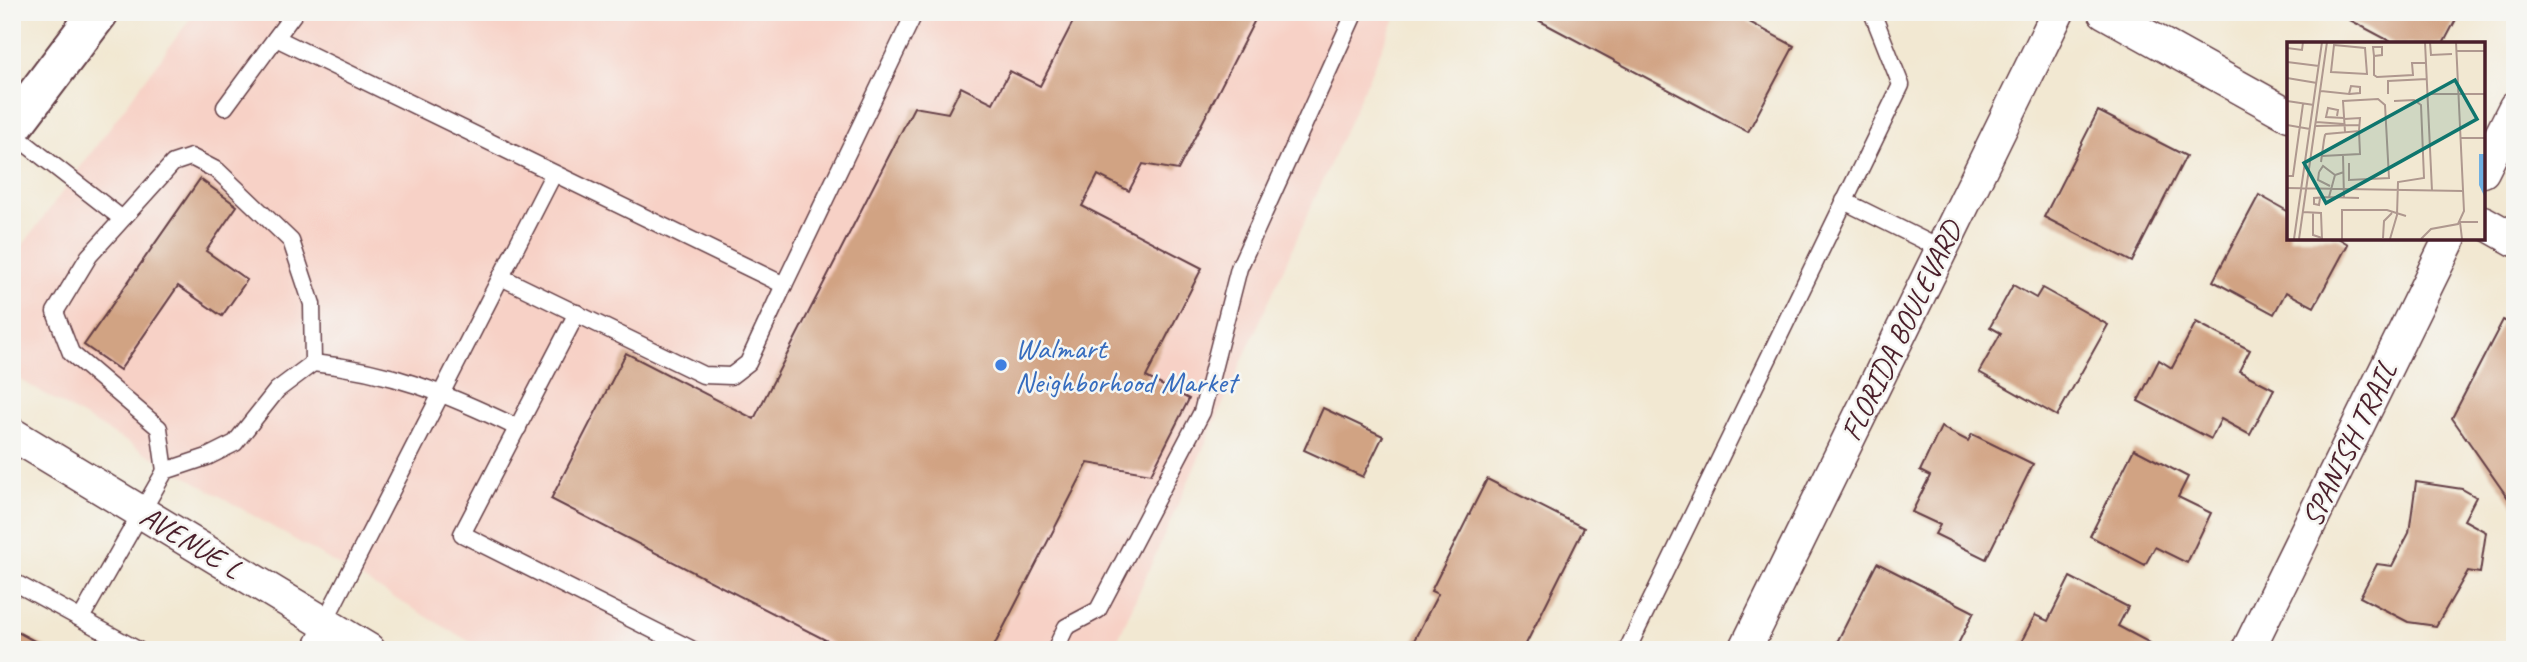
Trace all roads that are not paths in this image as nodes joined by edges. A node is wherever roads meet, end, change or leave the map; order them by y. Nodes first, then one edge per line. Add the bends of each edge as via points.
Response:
1 (99, 12) edge
2 (295, 12) edge
3 (915, 12) edge
4 (1355, 12) edge
5 (1872, 12) edge
6 (2057, 12) edge
7 (2104, 12) edge
8 (276, 38) junction
9 (225, 107) dead end
10 (2515, 107) edge
11 (2287, 114) edge
12 (12, 127) edge
13 (12, 133) edge
14 (2485, 167) edge
15 (553, 175) junction
16 (1844, 201) junction
17 (121, 218) junction
18 (2485, 223) edge
19 (2449, 240) edge
20 (2515, 240) edge
21 (1941, 249) junction
22 (501, 277) junction
23 (784, 285) junction
24 (577, 313) junction
25 (313, 363) junction
26 (442, 392) junction
27 (518, 428) junction
28 (12, 434) edge
29 (165, 471) junction
30 (142, 512) junction
31 (12, 581) edge
32 (81, 618) junction
33 (317, 636) edge
34 (138, 650) edge
35 (369, 650) edge
36 (693, 650) edge
37 (1055, 650) edge
38 (1626, 650) edge
39 (1745, 650) edge
40 (2248, 650) edge

1 - 12 main road
2 - 8 lane
3 - 23 lane
4 - 37 lane via 1238,268 1202,412 1098,610 1066,627
5 - 16 lane via 1901,85
6 - 21 street, FLORIDA BOULEVARD
7 - 11 street
8 - 9 lane
8 - 15 lane
10 - 14 street
13 - 17 lane
15 - 22 lane
15 - 23 lane
16 - 21 lane
16 - 38 lane
17 - 25 lane via 173,163 191,158 218,171 291,241 312,304
17 - 29 lane via 89,256 55,313 71,353 159,428
18 - 20 street
19 - 40 street, SPANISH TRAIL
21 - 39 street, FLORIDA BOULEVARD
22 - 24 lane
22 - 26 lane
23 - 24 lane via 748,363 731,376 703,374
24 - 27 lane
25 - 26 lane via 361,368
25 - 29 lane via 277,390 235,443
26 - 27 lane
26 - 33 lane
27 - 36 lane via 461,534
28 - 30 street, AVENUE L
29 - 30 lane
30 - 32 lane
30 - 33 street, AVENUE L
31 - 32 lane
32 - 34 lane
33 - 35 street, AVENUE L

